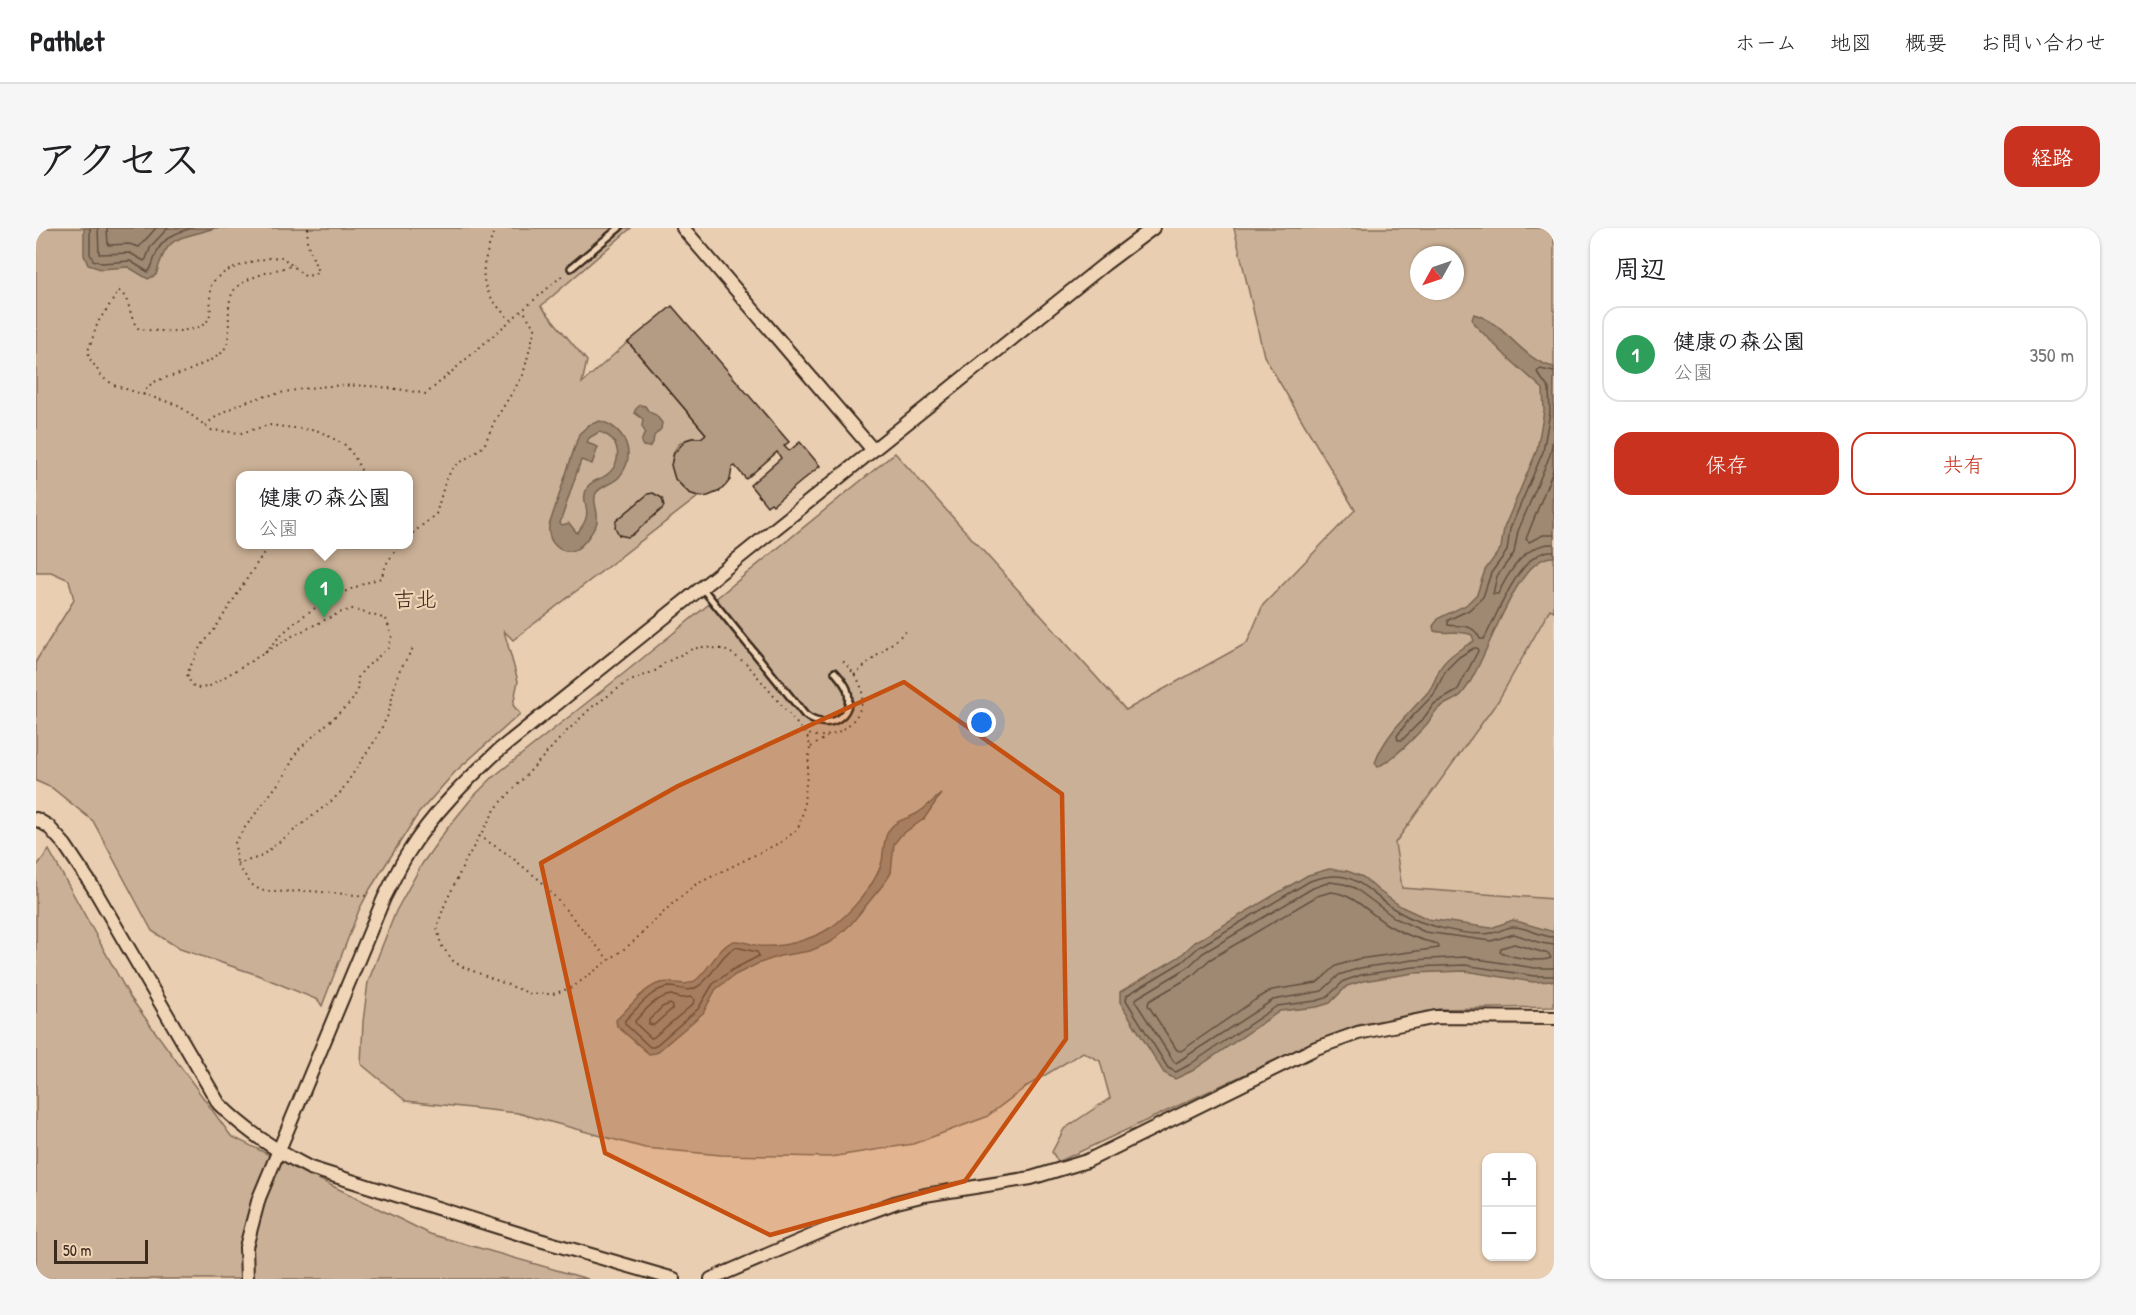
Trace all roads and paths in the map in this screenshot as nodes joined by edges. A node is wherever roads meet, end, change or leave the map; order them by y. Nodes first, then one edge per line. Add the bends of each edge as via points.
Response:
1 (308, 228) edge
2 (495, 228) edge
3 (619, 228) edge
4 (683, 228) edge
5 (1153, 228) edge
6 (294, 266) junction
7 (571, 268) joint
8 (523, 309) junction
9 (510, 320) junction
10 (143, 395) junction
11 (205, 425) junction
12 (873, 450) junction
13 (362, 471) edge
14 (413, 533) edge
15 (268, 549) edge
16 (397, 549) edge
17 (702, 588) junction
18 (909, 629) dead end
19 (413, 648) dead end
20 (263, 655) junction
21 (842, 660) dead end
22 (835, 672) dead end
23 (854, 675) junction
24 (804, 732) junction
25 (829, 736) junction
26 (810, 748) junction
27 (36, 819) edge
28 (479, 836) junction
29 (237, 864) junction
30 (368, 896) dead end
31 (608, 959) junction
32 (1554, 1018) edge
33 (279, 1152) junction
34 (247, 1279) edge
35 (674, 1279) edge
36 (711, 1279) edge

1 - 6 path via 307,242 318,272 305,276
2 - 9 path via 484,262 484,285
3 - 7 lane
4 - 12 street
5 - 12 street
6 - 10 path via 242,283 229,301 227,340 220,354 148,386
6 - 10 path via 282,256 269,256 214,280 210,288 210,315 198,328 160,332 139,329 127,298 119,291 115,294 98,322 88,351 90,359 103,378
7 - 8 path
8 - 9 path
8 - 14 path via 536,329 523,375 494,422 484,447 454,467 446,479 436,514
9 - 11 path via 426,394 392,387 319,385 262,396 231,408
10 - 11 path via 178,405
11 - 13 path via 230,433 269,425 319,431 345,445
12 - 17 street
15 - 20 path via 198,650 187,674 197,688 208,687
16 - 20 path via 381,578 348,589 316,608 284,630
17 - 22 lane via 805,715 816,722 836,720 847,705 846,686
17 - 33 street via 498,751 435,816 409,852 384,898
18 - 23 path
19 - 29 path via 398,673 388,715 376,739 340,793 260,857
20 - 29 path via 294,635 352,609 386,620 393,636 388,648 363,670 351,702 298,750 284,776 243,830 236,843
21 - 23 path
23 - 25 path via 862,694 858,713 846,728
24 - 25 path
24 - 26 path
24 - 28 path via 740,658 713,647 692,649 592,707 496,808
25 - 26 path
26 - 31 path via 798,829 781,842 695,885 632,943
27 - 33 street via 65,845 93,887 219,1104
28 - 31 path via 542,882
28 - 31 path via 437,927 441,945 453,962 542,995 573,987
29 - 30 path via 250,884 260,890
32 - 36 street via 1436,1017 1358,1033 1316,1048 1087,1161 1031,1178 897,1202
33 - 34 street via 259,1198 246,1247
33 - 35 street via 310,1168

